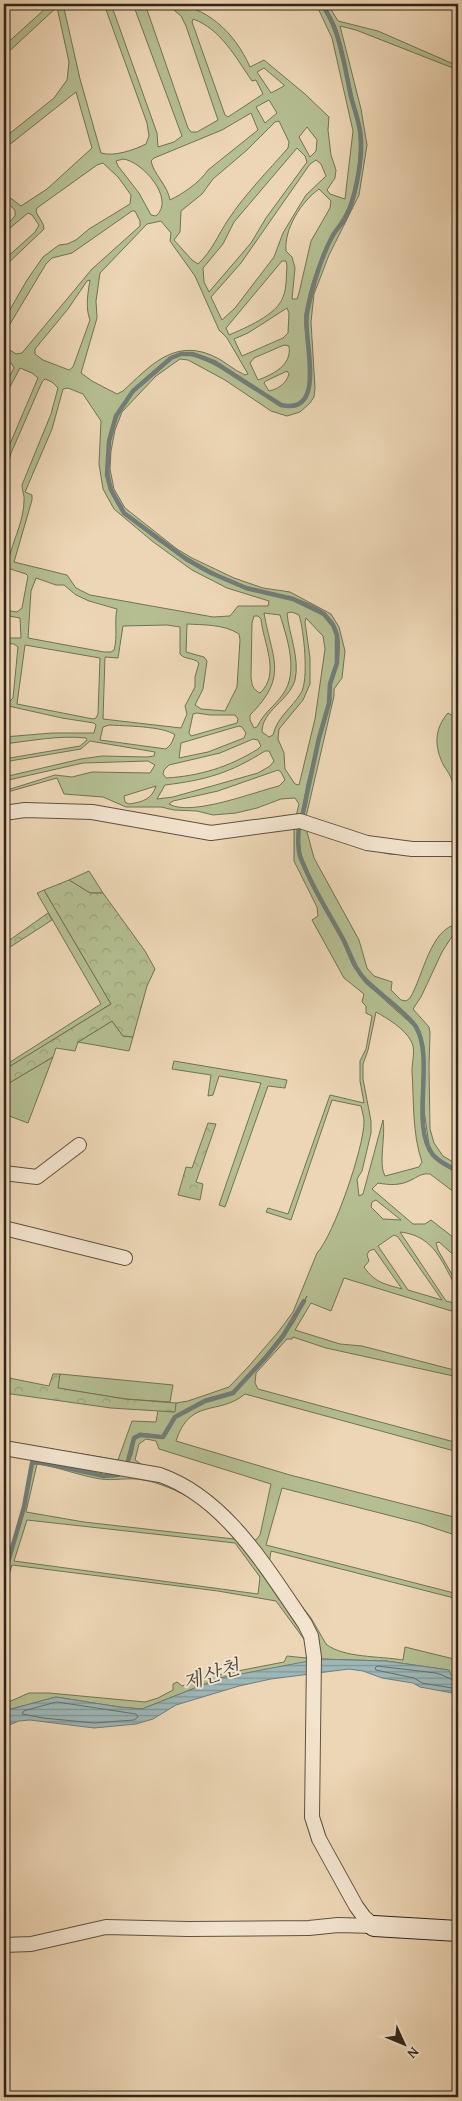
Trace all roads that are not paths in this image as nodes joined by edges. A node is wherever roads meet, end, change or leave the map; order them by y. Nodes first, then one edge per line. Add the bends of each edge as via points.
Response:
1 (4, 813) edge
2 (458, 849) edge
3 (79, 1145) dead end
4 (4, 1172) edge
5 (4, 1228) edge
6 (125, 1258) dead end
7 (4, 1448) edge
8 (374, 1926) junction
9 (458, 1931) edge
10 (4, 1945) edge

1 - 2 street via 25,810 92,812 211,834 300,821 367,843 412,849
3 - 4 street via 37,1177
5 - 6 street
7 - 8 street via 171,1479 218,1510 251,1550 311,1636 314,1657 314,1828 356,1906
8 - 9 street
8 - 10 street via 106,1927 31,1944

